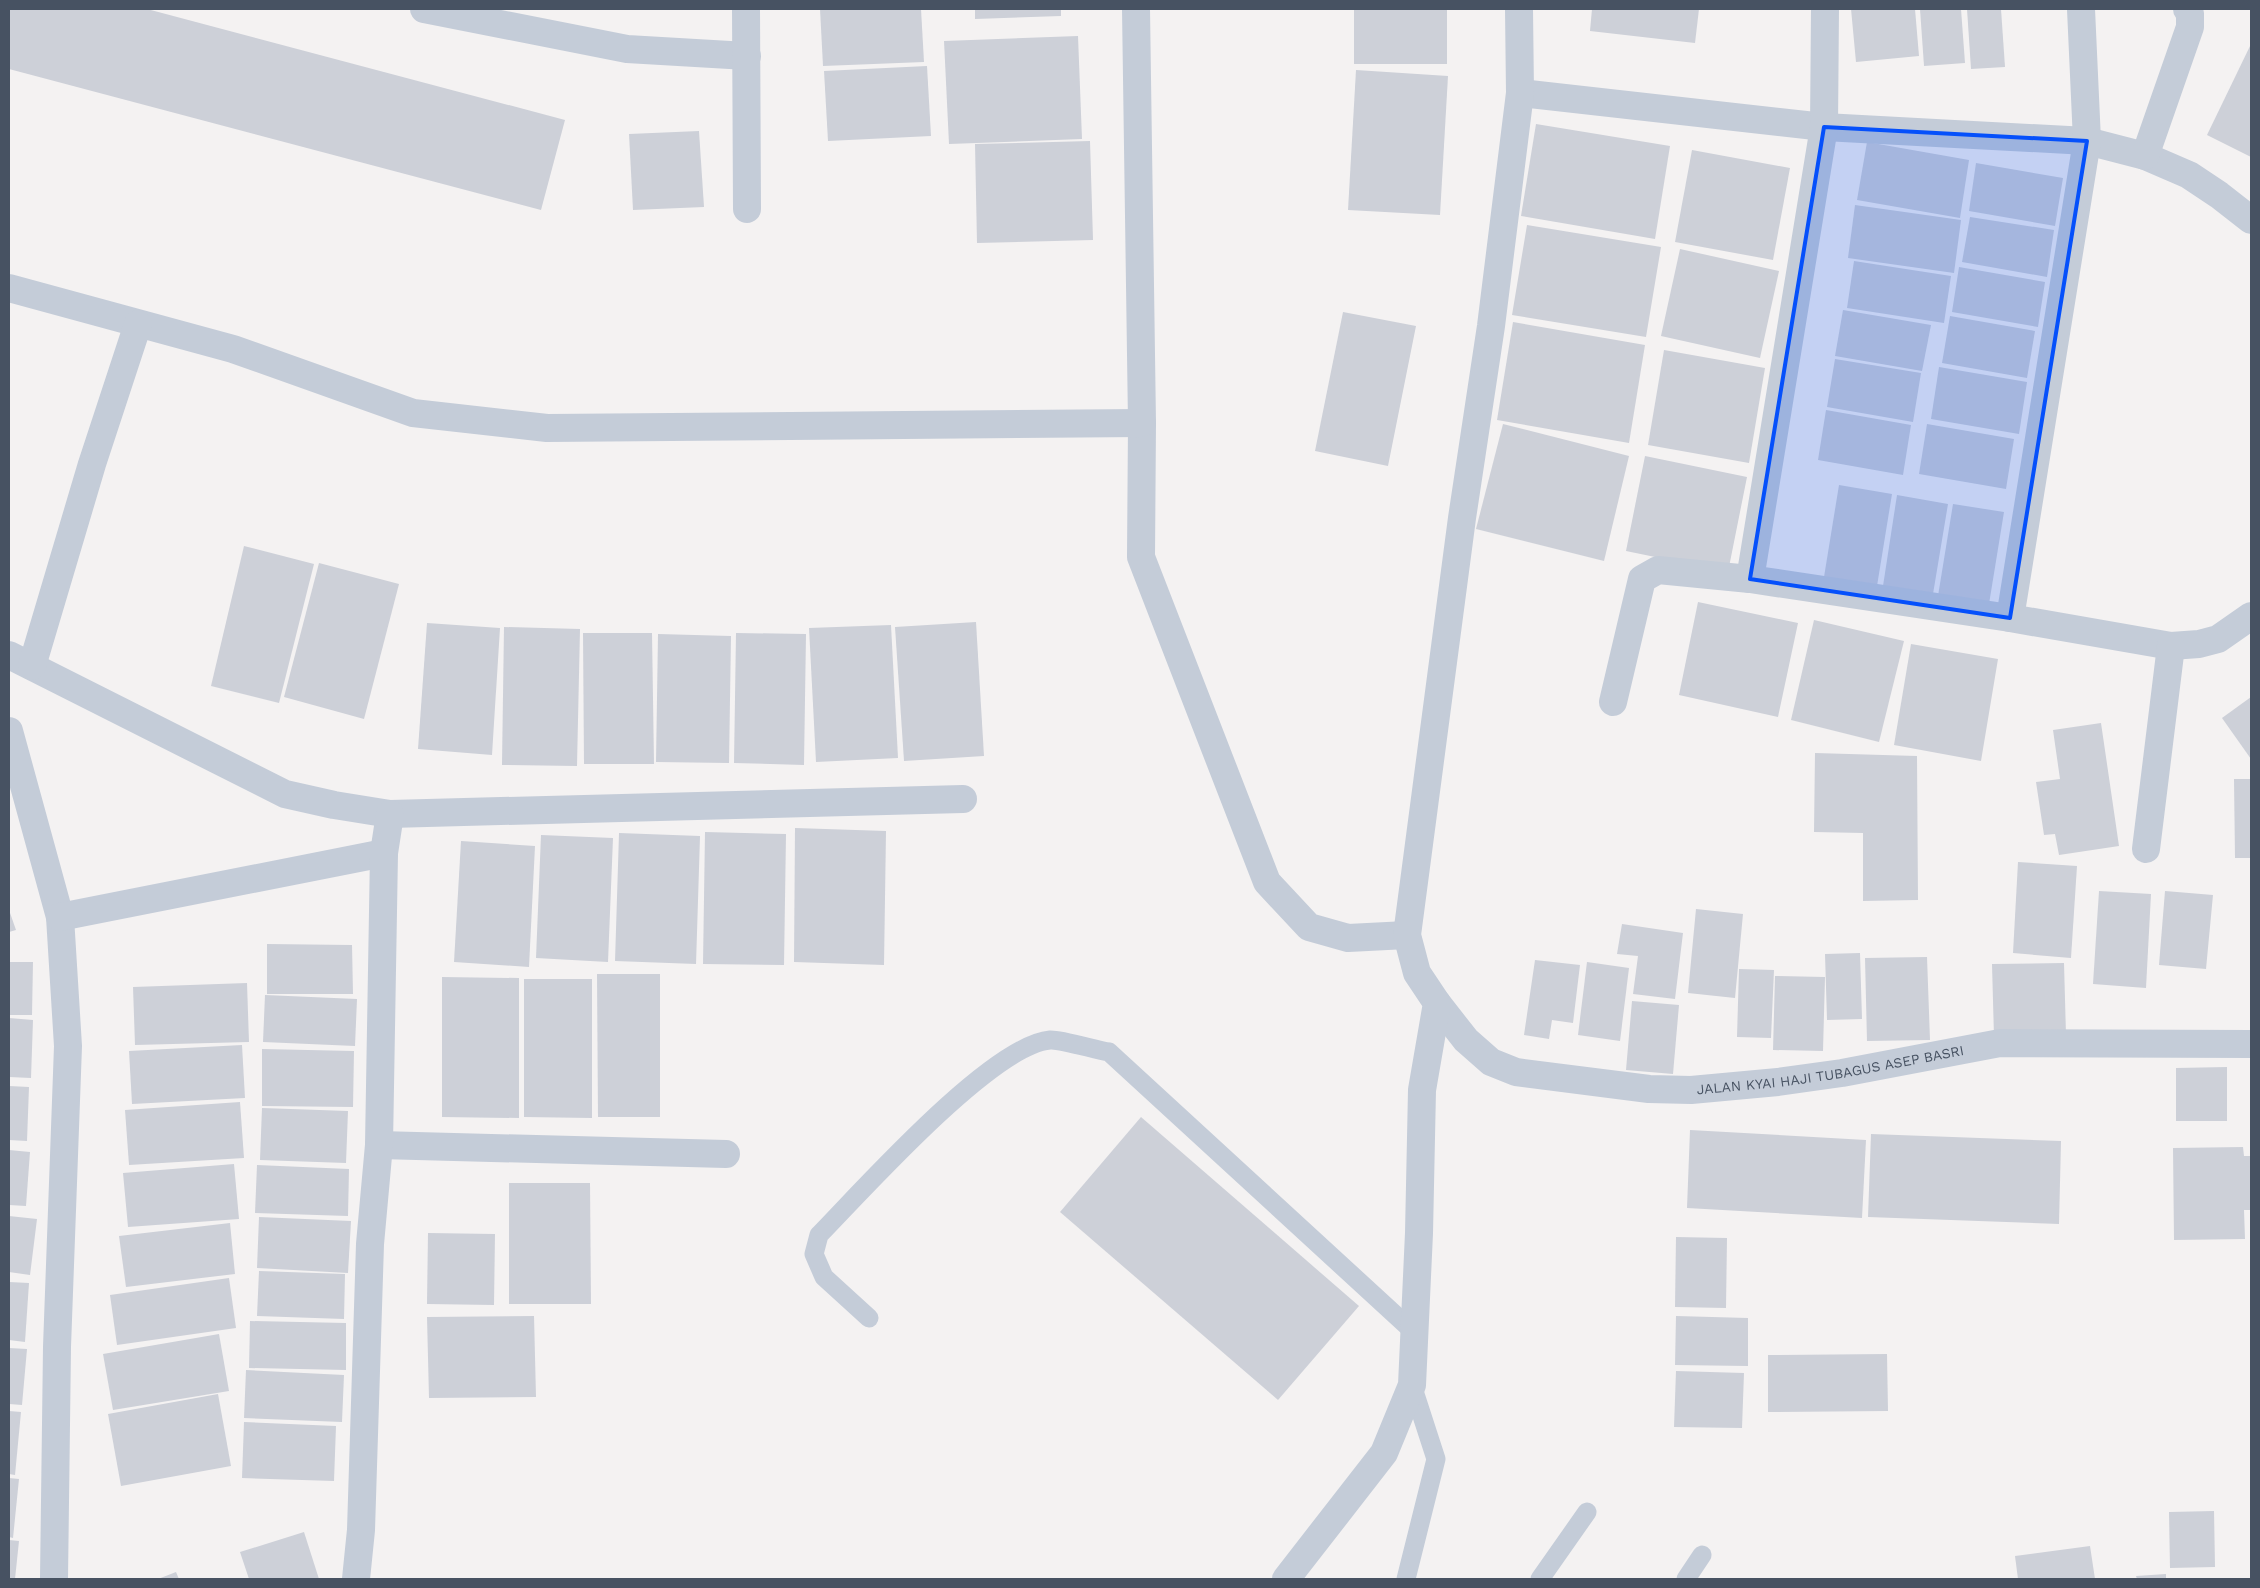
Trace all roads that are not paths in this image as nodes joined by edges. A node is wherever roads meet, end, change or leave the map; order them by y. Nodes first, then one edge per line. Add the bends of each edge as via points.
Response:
1 (424, 9) edge
2 (746, 9) edge
3 (1136, 9) edge
4 (1519, 9) edge
5 (1825, 9) edge
6 (2081, 9) edge
7 (2187, 9) edge
8 (746, 56) junction
9 (1520, 93) junction
10 (1824, 127) junction
11 (2087, 141) junction
12 (2144, 156) junction
13 (747, 209) dead end
14 (2251, 220) edge
15 (9, 288) edge
16 (138, 324) junction
17 (1142, 423) junction
18 (1750, 579) junction
19 (2251, 616) edge
20 (2010, 618) junction
21 (2171, 646) junction
22 (21, 661) edge
23 (1613, 702) dead end
24 (9, 732) edge
25 (963, 799) dead end
26 (390, 814) junction
27 (2146, 849) dead end
28 (384, 853) junction
29 (60, 917) junction
30 (1407, 935) junction
31 (1437, 1003) junction
32 (2251, 1044) edge
33 (379, 1145) junction
34 (726, 1154) dead end
35 (869, 1318) dead end
36 (1415, 1333) junction
37 (1412, 1385) junction
38 (1587, 1512) dead end
39 (1702, 1555) dead end
40 (54, 1579) edge
41 (356, 1579) edge
42 (1286, 1579) edge
43 (1406, 1579) edge
44 (1540, 1579) edge
45 (1686, 1579) edge

1 - 8 street via 628,48
2 - 8 street
3 - 17 street
4 - 9 street
5 - 10 street
6 - 11 street
7 - 12 street via 2190,27
8 - 13 street
9 - 10 street
9 - 30 street
10 - 11 street
10 - 18 street
11 - 12 street
11 - 20 street
12 - 14 street via 2189,175
15 - 16 street
16 - 17 street via 233,349 413,413 547,428
16 - 22 street
17 - 30 street via 1141,557 1267,882 1309,927 1348,938
18 - 20 street
18 - 23 street via 1658,570 1642,579
19 - 21 street via 2218,639
20 - 21 street
21 - 27 street
22 - 26 street via 285,794 334,806
24 - 29 street
25 - 26 street
26 - 28 street
28 - 29 street
28 - 33 street
29 - 40 street via 68,1046 56,1347
30 - 31 street, JALAN KYAI HAJI TUBAGUS ASEP BASRI via 1417,972
31 - 32 street, JALAN KYAI HAJI TUBAGUS ASEP BASRI via 1466,1040 1491,1062 1516,1072 1649,1088 1691,1090 1778,1082 2000,1042
31 - 36 street via 1422,1090
33 - 34 street
33 - 41 street via 370,1244 361,1530
35 - 36 lane via 824,1277 814,1254 819,1234 974,1081 1022,1048 1050,1040 1109,1052
36 - 37 street
37 - 42 street via 1384,1453
37 - 43 lane via 1436,1459
38 - 44 lane
39 - 45 lane

